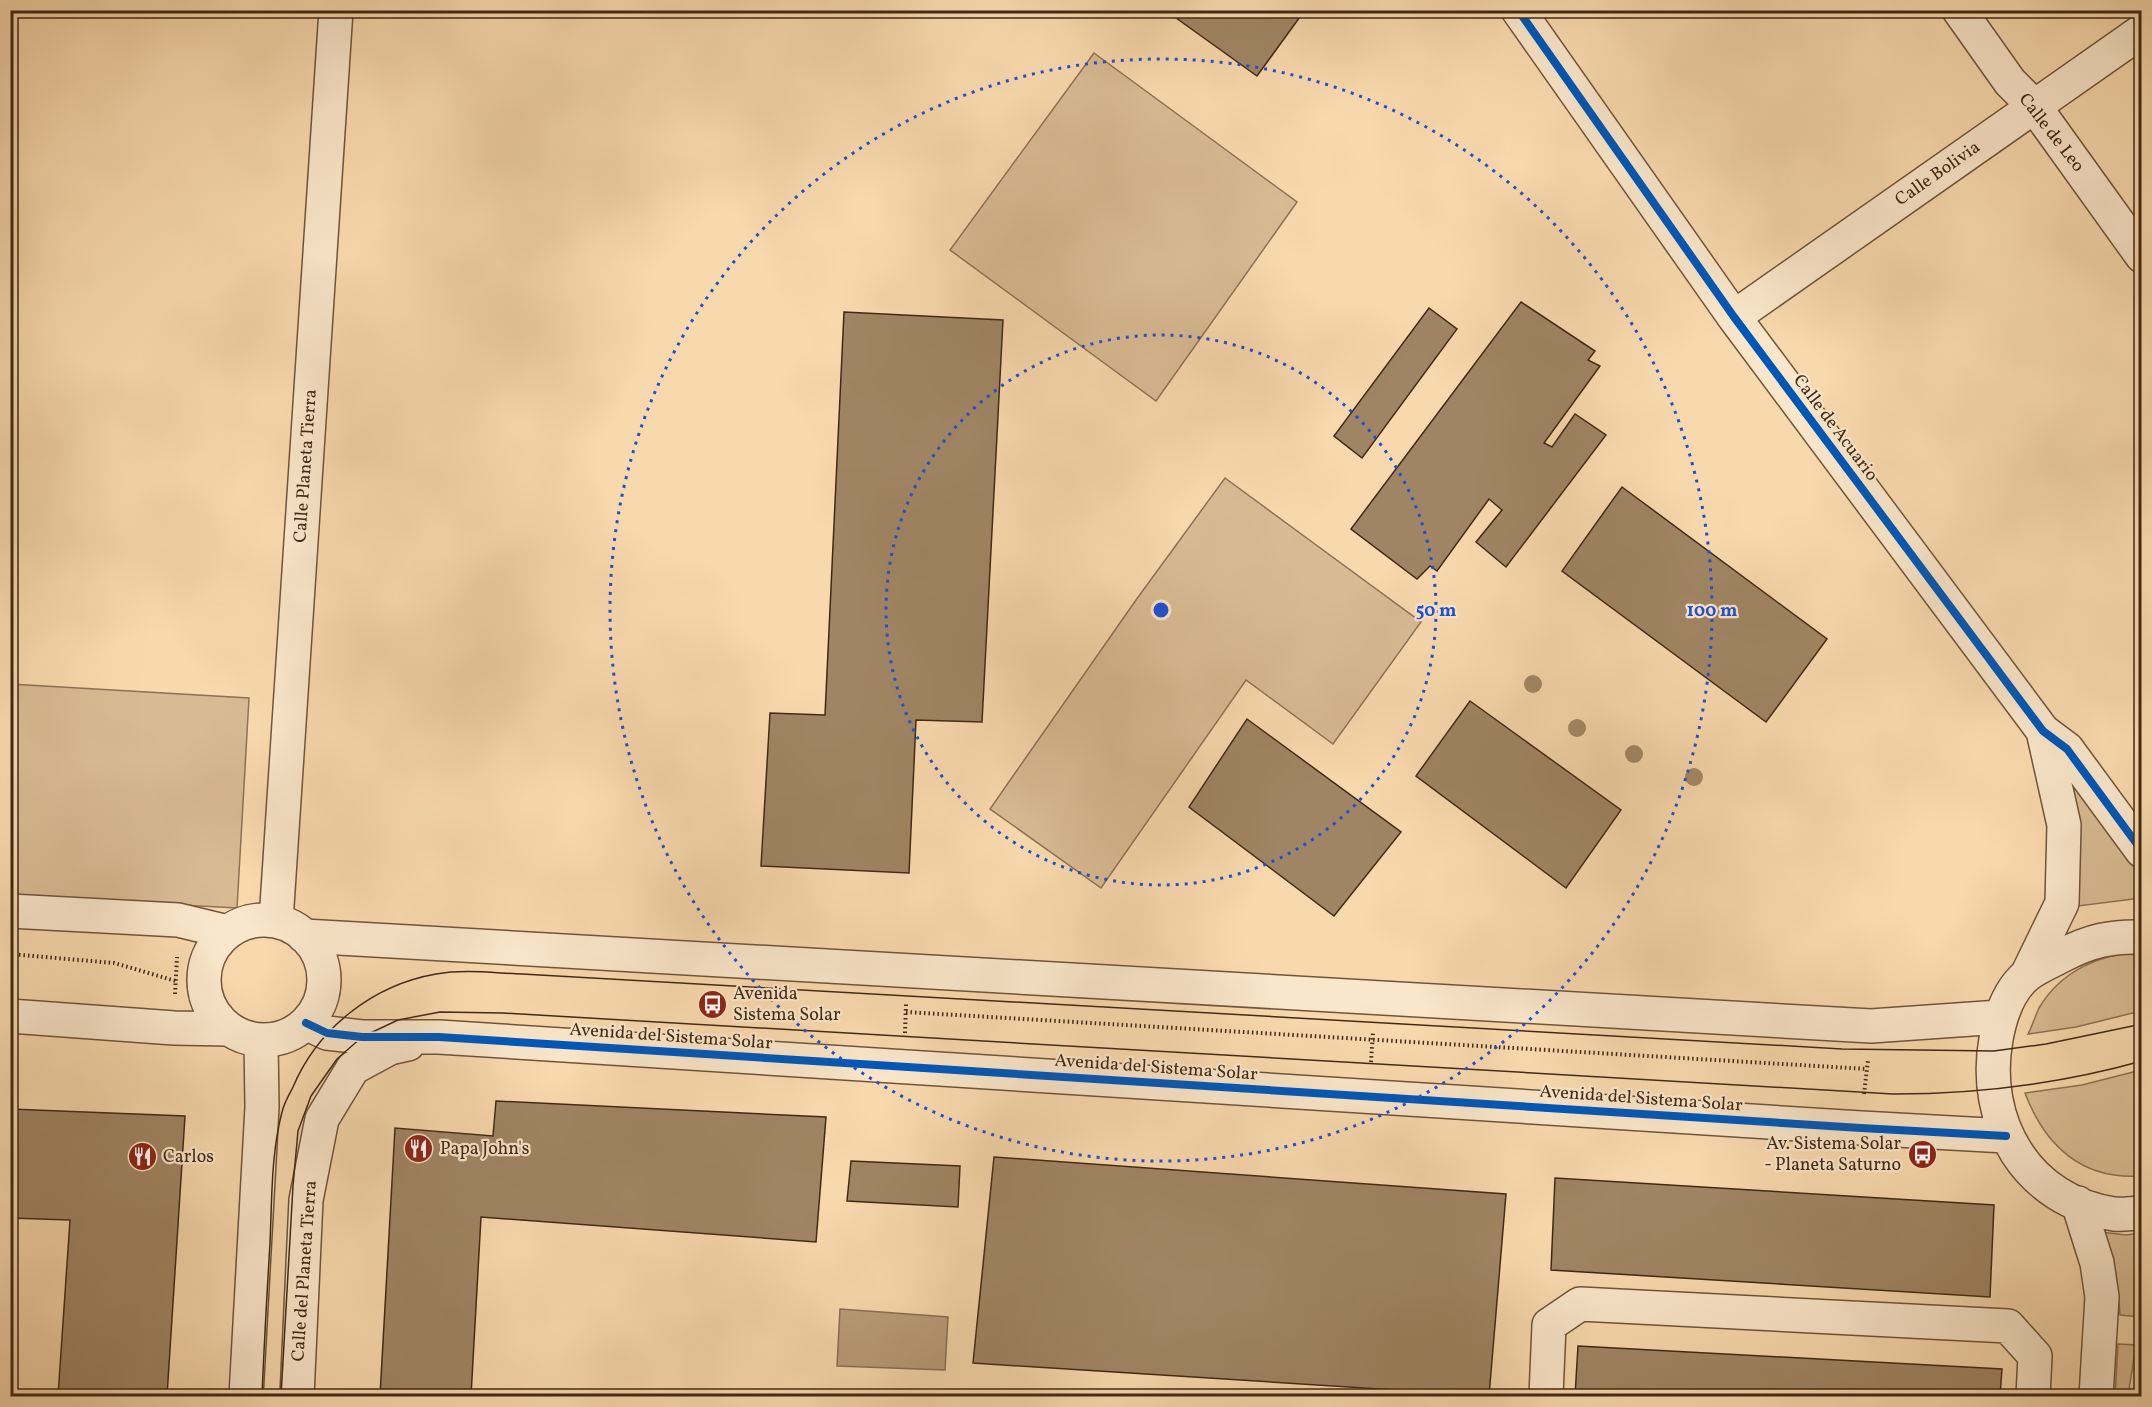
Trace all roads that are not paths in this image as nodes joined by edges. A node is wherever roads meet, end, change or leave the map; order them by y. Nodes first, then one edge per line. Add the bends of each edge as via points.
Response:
1 (336, 10) edge
2 (1518, 10) edge
3 (1959, 10) edge
4 (2142, 31) edge
5 (2034, 106) junction
6 (2142, 256) edge
7 (1734, 317) junction
8 (2043, 731) junction
9 (2137, 836) edge
10 (10, 911) edge
11 (290, 929) junction
12 (228, 932) junction
13 (2142, 937) edge
14 (2027, 975) junction
15 (10, 1016) edge
16 (2000, 1017) junction
17 (306, 1023) junction
18 (228, 1029) junction
19 (439, 1037) junction
20 (261, 1041) junction
21 (2006, 1136) junction
22 (2078, 1203) junction
23 (2142, 1213) edge
24 (246, 1396) edge
25 (297, 1396) edge
26 (1546, 1396) edge
27 (2032, 1396) edge
28 (2096, 1396) edge

1 - 11 street, Calle Planeta Tierra
2 - 7 street, Calle de Acuario
3 - 5 street, Calle de Leo via 2010,82
4 - 5 street, Calle Bolivia
5 - 6 street, Calle de Leo
5 - 7 street, Calle Bolivia
7 - 8 street, Calle de Acuario
8 - 9 street, Calle de Acuario via 2067,749
8 - 14 street, Calle de Acuario via 2064,825 2062,903
10 - 12 street via 178,920
11 - 12 street via 259,920
11 - 16 street via 907,970 1871,1026
11 - 17 street via 316,951 323,969 324,989 318,1008
12 - 18 street via 215,945 204,981 215,1016
13 - 14 street via 2119,936 2084,944
14 - 16 street, Calle de Acuario
15 - 18 street
16 - 21 street, Calle de Acuario via 1993,1091
17 - 19 street, Avenida del Sistema Solar via 327,1033 362,1037
17 - 20 street via 292,1034
18 - 20 street
19 - 21 street, Avenida del Sistema Solar
19 - 25 street, Calle del Planeta Tierra via 390,1048 353,1068 322,1119 306,1200
20 - 24 street via 262,1107
21 - 22 street, Calle de Acuario via 2024,1164 2049,1187
22 - 23 street, Calle de Acuario via 2115,1214
22 - 28 street via 2097,1263 2102,1297
26 - 27 street via 1549,1325 1580,1304 2008,1326 2035,1356

